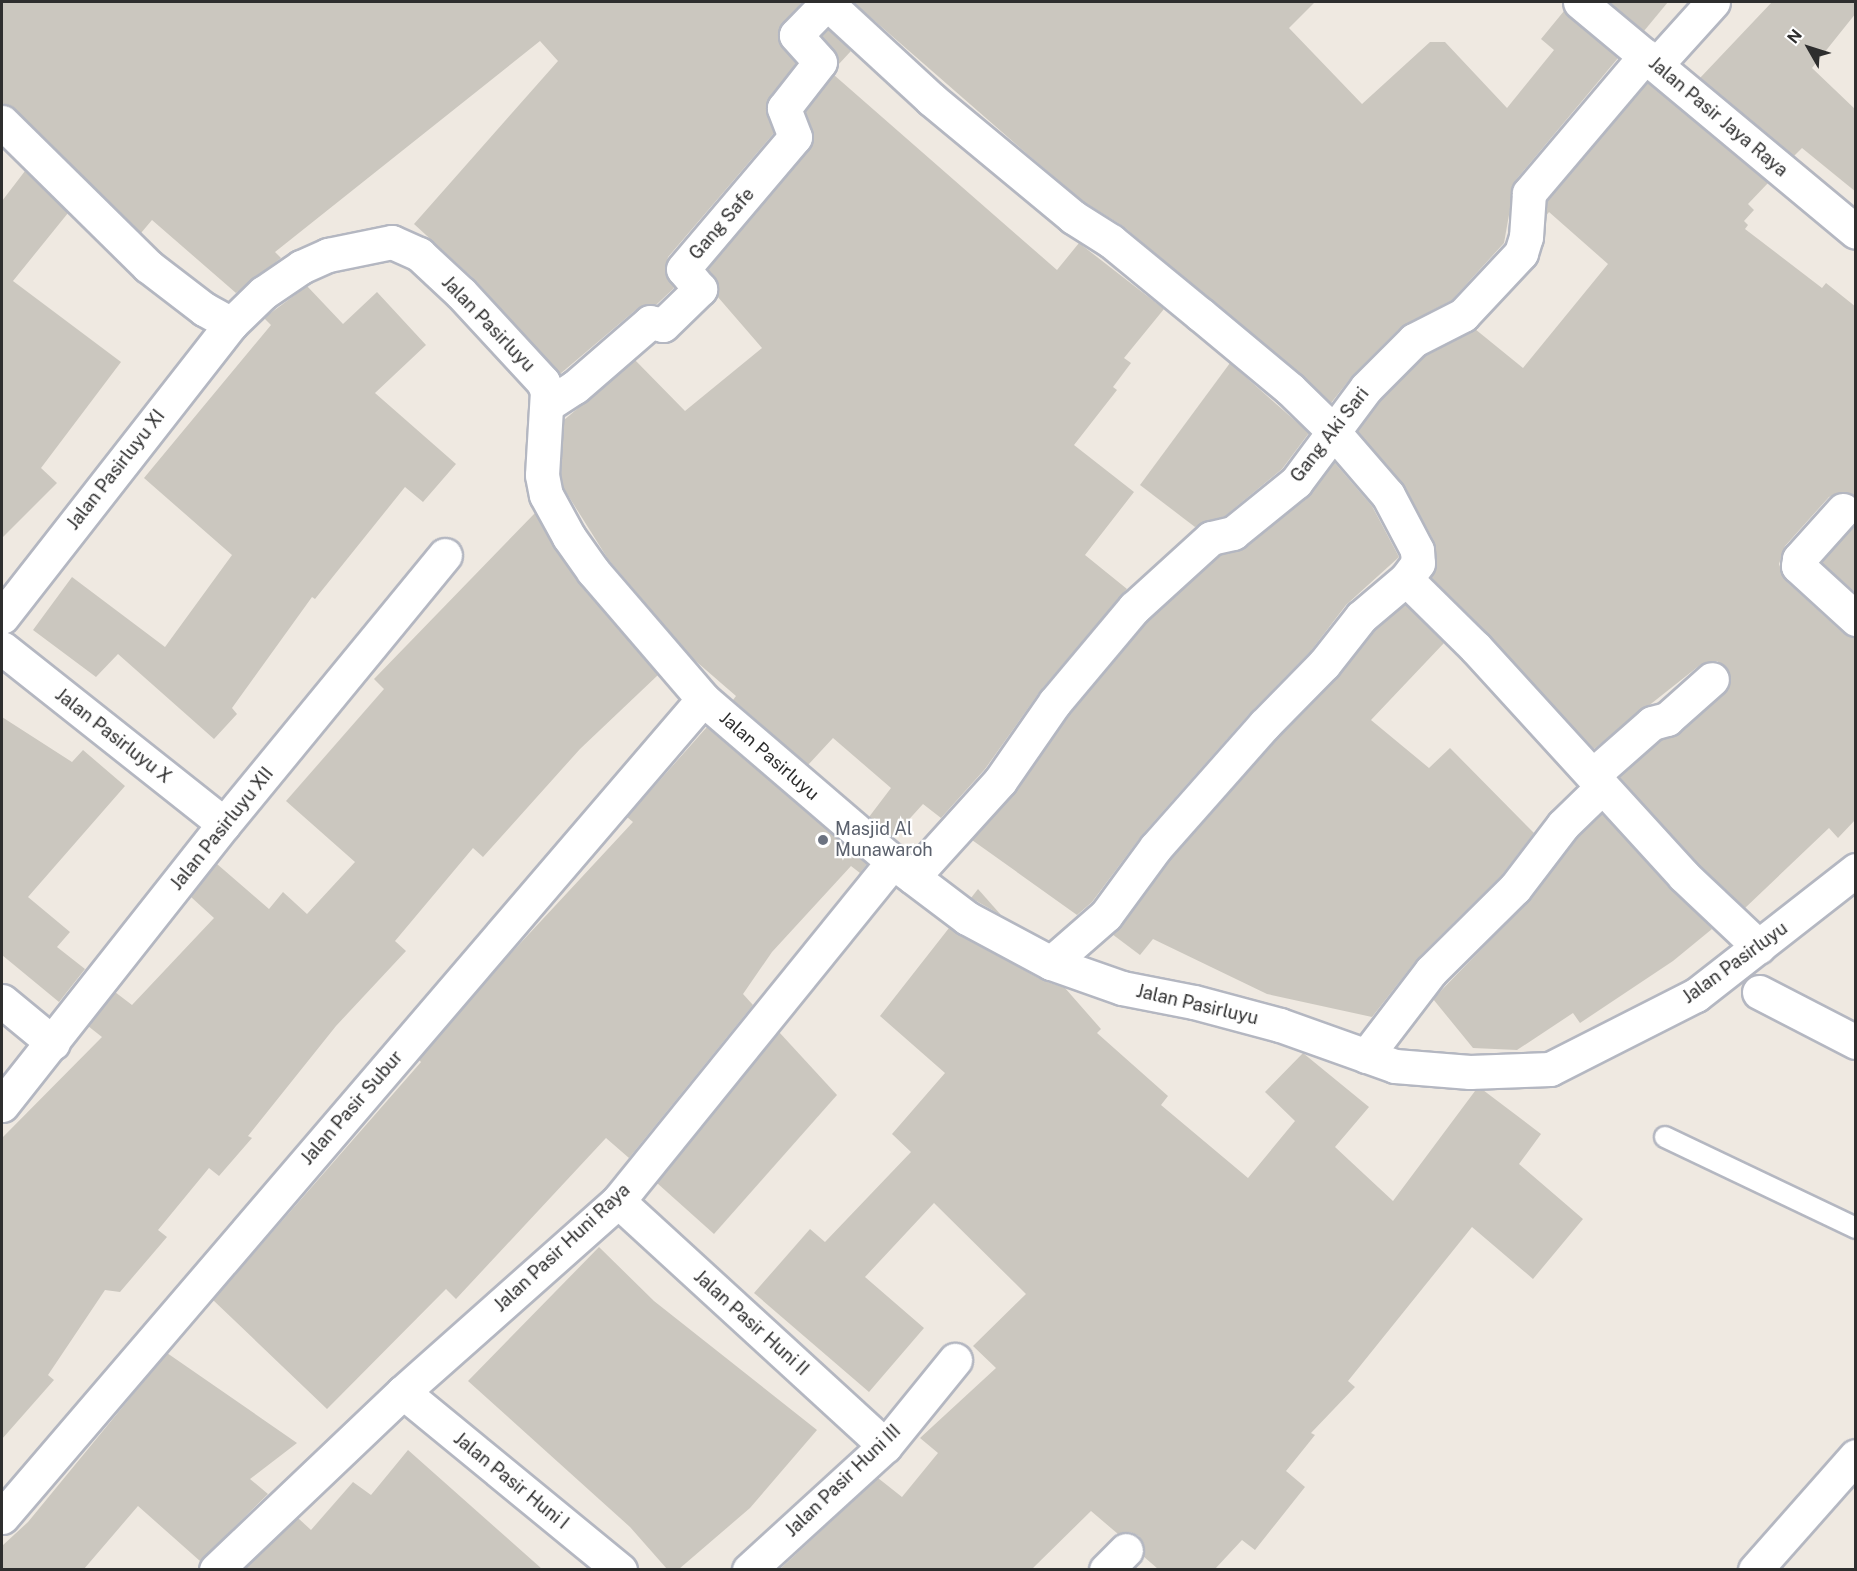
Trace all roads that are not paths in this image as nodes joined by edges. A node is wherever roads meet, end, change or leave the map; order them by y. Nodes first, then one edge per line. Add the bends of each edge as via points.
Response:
1 (827, 2) edge
2 (1580, 2) edge
3 (1713, 2) edge
4 (1650, 60) junction
5 (3, 128) edge
6 (1856, 232) edge
7 (231, 324) junction
8 (547, 405) junction
9 (1331, 429) junction
10 (1843, 510) dead end
11 (445, 555) dead end
12 (1406, 579) junction
13 (2, 617) edge
14 (1856, 619) edge
15 (2, 648) edge
16 (1712, 679) dead end
17 (703, 699) junction
18 (1597, 781) junction
19 (224, 824) junction
20 (903, 869) junction
21 (1856, 870) edge
22 (1759, 947) junction
23 (1050, 963) junction
24 (1759, 992) dead end
25 (2, 1001) edge
26 (1856, 1042) edge
27 (53, 1043) junction
28 (1366, 1056) junction
29 (2, 1105) edge
30 (1665, 1137) dead end
31 (618, 1201) junction
32 (1856, 1228) edge
33 (956, 1360) dead end
34 (403, 1392) junction
35 (885, 1446) junction
36 (1856, 1456) edge
37 (2, 1517) edge
38 (216, 1569) edge
39 (620, 1569) edge
40 (749, 1569) edge
41 (1755, 1569) edge

1 - 8 street, Gang Safe via 796,34 820,62 784,108 794,140 683,269 700,289 663,325 650,322 575,387
1 - 9 street via 931,99 1073,217 1111,242 1200,314 1290,389
2 - 4 street, Jalan Pasir Jaya Raya
3 - 4 street, Gang Aki Sari
4 - 6 street, Jalan Pasir Jaya Raya
4 - 9 street, Gang Aki Sari via 1529,193 1521,253 1463,315 1414,340
5 - 7 street via 40,157 74,196 148,266 204,309
7 - 8 street, Jalan Pasirluyu via 263,293 301,267 328,255 392,242 418,254 517,352 543,382
7 - 13 street, Jalan Pasirluyu XI
8 - 17 street, Jalan Pasirluyu via 543,487 569,537
9 - 12 street via 1388,495 1417,550 1418,563
9 - 20 street, Gang Aki Sari via 1296,482 1233,532 1211,538 1134,608 1054,702 1000,781
10 - 14 street via 1799,559 1798,566
11 - 19 street, Jalan Pasirluyu XII
12 - 18 street
12 - 23 street via 1361,617 1324,664 1264,725 1156,847 1106,915
15 - 19 street, Jalan Pasirluyu X
16 - 18 street via 1667,719 1652,723
17 - 20 street, Jalan Pasirluyu
17 - 37 street, Jalan Pasir Subur
18 - 22 street
18 - 28 street via 1515,888 1431,971
19 - 27 street, Jalan Pasirluyu XII
20 - 23 street, Jalan Pasirluyu via 967,918
20 - 31 street, Jalan Pasir Huni Raya
21 - 22 street, Jalan Pasirluyu
22 - 28 street, Jalan Pasirluyu via 1696,994 1550,1069 1459,1071 1395,1066
23 - 28 street, Jalan Pasirluyu via 1122,988 1280,1025
24 - 26 street
25 - 27 street
27 - 29 street, Jalan Pasirluyu XII
30 - 32 lane
31 - 34 street, Jalan Pasir Huni Raya
31 - 35 street, Jalan Pasir Huni II
33 - 35 street, Jalan Pasir Huni III
34 - 38 street, Jalan Pasir Huni Raya
34 - 39 street, Jalan Pasir Huni I
35 - 40 street, Jalan Pasir Huni III
36 - 41 street

